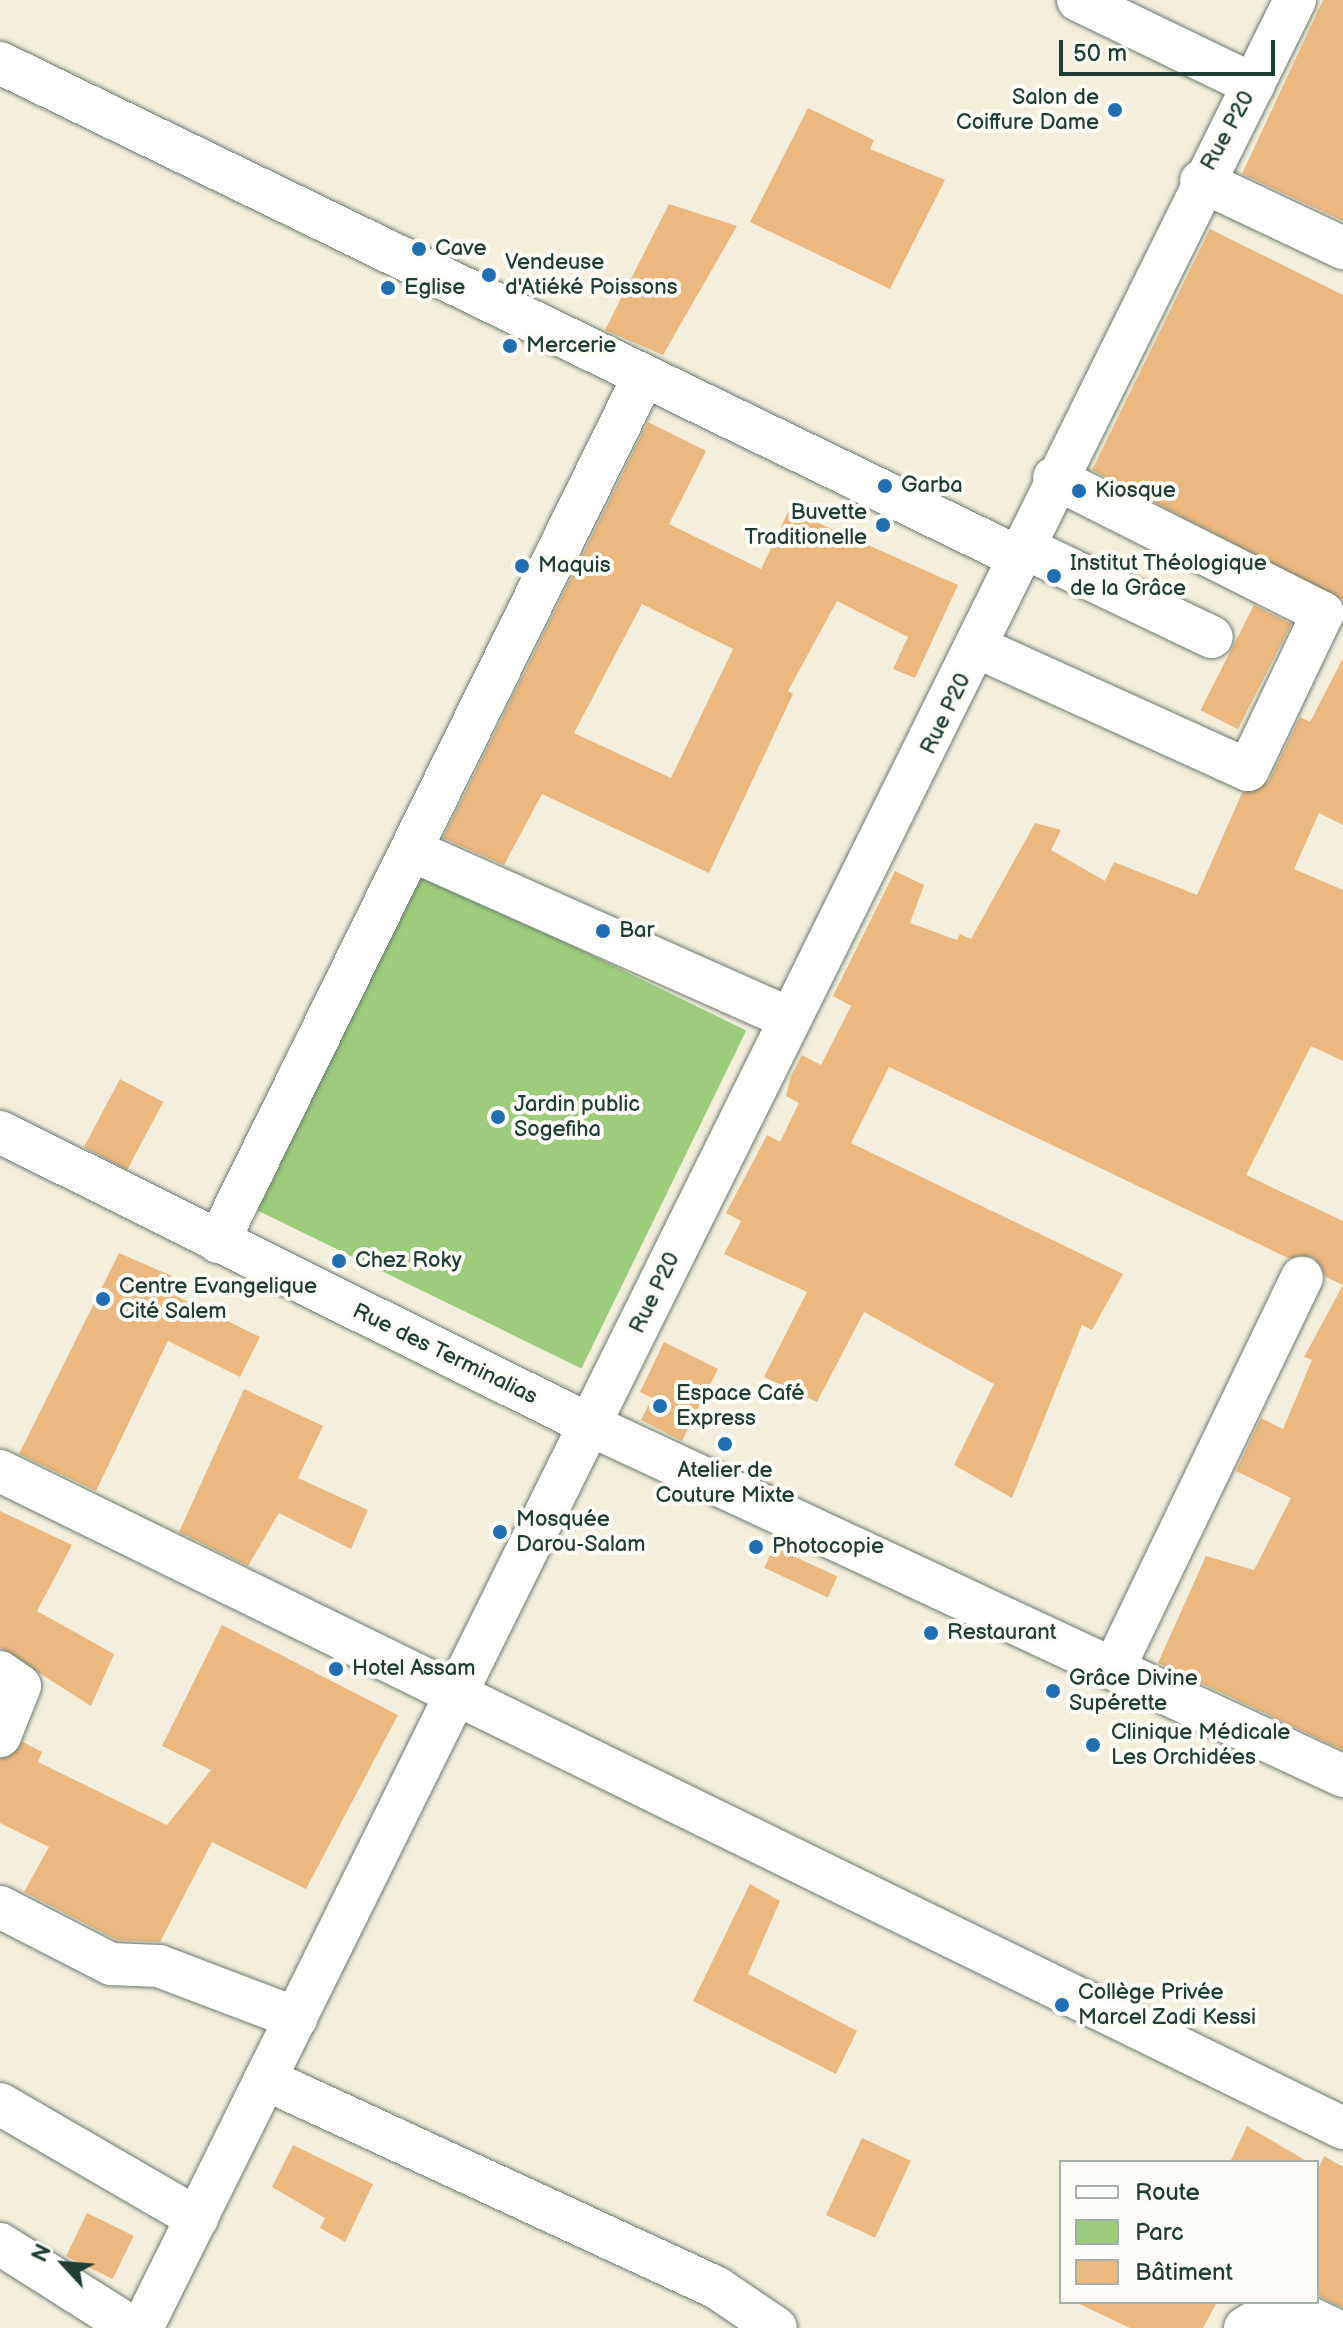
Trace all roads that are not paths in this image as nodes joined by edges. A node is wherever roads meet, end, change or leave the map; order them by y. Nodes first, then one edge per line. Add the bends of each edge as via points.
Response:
1 (1078, 0) edge
2 (1295, 0) edge
3 (0, 63) edge
4 (1254, 85) junction
5 (1201, 181) junction
6 (1343, 248) edge
7 (644, 376) junction
8 (1054, 478) junction
9 (1020, 552) junction
10 (1212, 637) dead end
11 (979, 648) junction
12 (411, 850) junction
13 (788, 1018) junction
14 (0, 1132) edge
15 (218, 1242) junction
16 (1302, 1278) dead end
17 (590, 1425) junction
18 (0, 1471) edge
19 (1115, 1666) junction
20 (0, 1672) edge
21 (457, 1696) junction
22 (0, 1736) edge
23 (1343, 1776) edge
24 (0, 1907) edge
25 (296, 2018) junction
26 (265, 2079) junction
27 (0, 2104) edge
28 (1343, 2128) edge
29 (197, 2218) junction
30 (0, 2244) edge
31 (133, 2328) edge
32 (142, 2328) edge
33 (776, 2328) edge
34 (1245, 2328) edge
35 (1331, 2328) edge

1 - 4 street
2 - 4 street, Rue P20
3 - 7 street
4 - 5 street, Rue P20
5 - 6 street
5 - 8 street, Rue P20
7 - 9 street
7 - 12 street
8 - 9 street, Rue P20
8 - 11 street via 1323,613 1248,770
9 - 10 street
9 - 11 street, Rue P20
11 - 13 street, Rue P20
12 - 13 street
12 - 15 street
13 - 17 street, Rue P20
14 - 15 street, Rue des Terminalias
15 - 17 street, Rue des Terminalias
16 - 19 street
17 - 19 street, Rue des Terminalias
17 - 21 street, Rue P20
18 - 21 street
19 - 23 street, Rue des Terminalias
20 - 22 street via 20,1686
21 - 25 street, Rue P20
21 - 28 street
24 - 25 street via 111,1964 159,1966
25 - 26 street, Rue P20
26 - 29 street, Rue P20
26 - 33 street via 717,2288
27 - 29 street
29 - 32 street, Rue P20
30 - 31 street
34 - 35 street via 1276,2310 1293,2310

